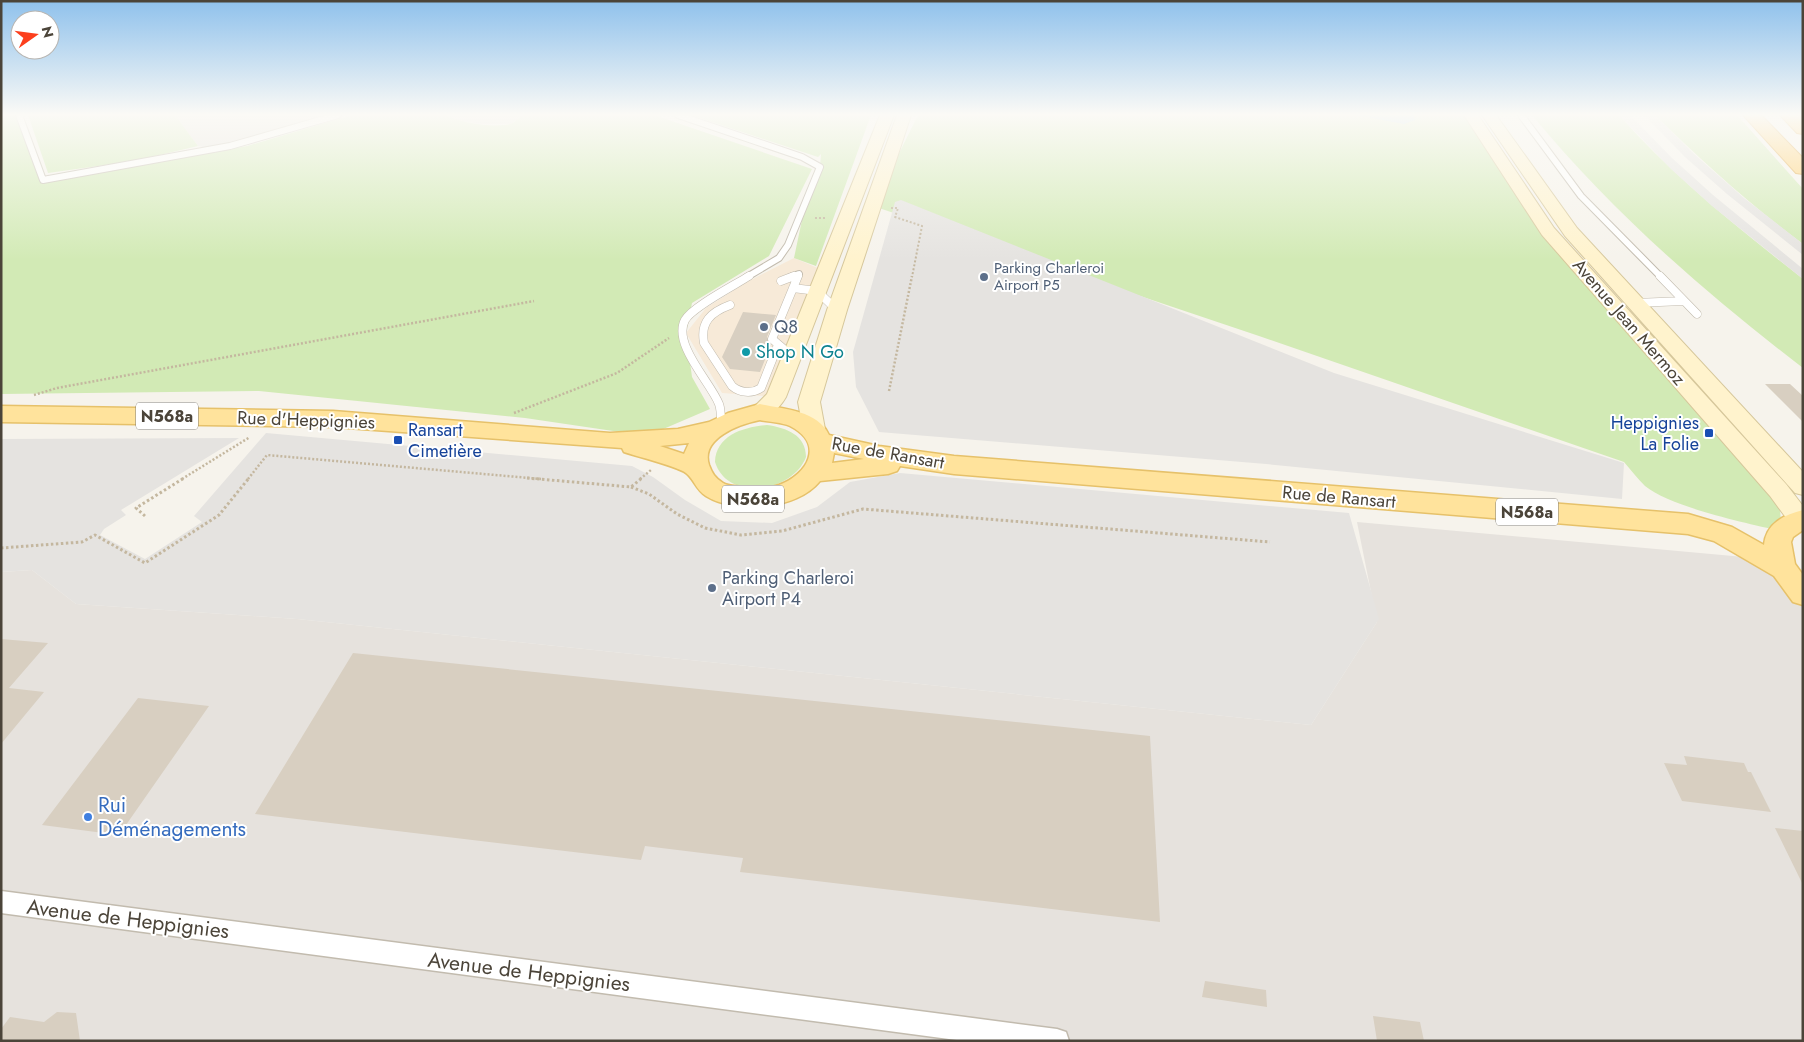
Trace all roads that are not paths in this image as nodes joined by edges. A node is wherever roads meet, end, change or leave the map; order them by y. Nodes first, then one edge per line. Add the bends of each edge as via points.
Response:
1 (37, 164) edge
2 (133, 164) edge
3 (814, 164) edge
4 (869, 164) edge
5 (887, 164) edge
6 (1503, 164) edge
7 (1523, 164) edge
8 (1557, 164) edge
9 (781, 281) dead end
10 (793, 288) junction
11 (818, 291) junction
12 (1683, 301) junction
13 (1635, 303) junction
14 (730, 305) dead end
15 (837, 310) junction
16 (1697, 314) dead end
17 (785, 350) junction
18 (760, 412) junction
19 (1, 414) edge
20 (716, 426) junction
21 (818, 435) junction
22 (610, 441) junction
23 (954, 465) junction
24 (696, 467) junction
25 (816, 473) junction
26 (1803, 487) edge
27 (1795, 523) edge
28 (1723, 534) junction
29 (1782, 568) junction
30 (1803, 594) edge
31 (1, 902) edge
32 (1057, 1041) edge

1 - 2 lane via 43,180
3 - 20 lane via 820,167 788,245 779,258 699,306 686,320 682,335 687,350 720,405
4 - 11 street
5 - 15 street
6 - 27 street, Avenue Jean Mermoz via 1548,231 1778,490
7 - 13 street, Avenue Jean Mermoz via 1571,232
8 - 12 lane via 1581,196
9 - 10 lane via 799,274
10 - 11 lane
10 - 17 lane via 772,340
11 - 15 lane
11 - 17 street
12 - 13 lane
12 - 16 lane
13 - 26 street, Avenue Jean Mermoz
14 - 17 lane via 714,310 704,325 702,336 727,379 738,391 755,392 761,388
15 - 21 street via 809,402
17 - 18 street via 776,397
18 - 20 main road, N568a via 739,416
18 - 21 main road, N568a via 800,419
19 - 22 main road, Rue d'Heppignies / N568a via 334,419
20 - 22 main road, Rue d'Heppignies / N568a via 678,437
20 - 24 main road via 702,440 696,454
21 - 23 main road, Rue de Ransart / N568a via 879,454
21 - 25 main road via 824,458
22 - 24 main road, Rue d'Heppignies / N568a
23 - 25 main road, Rue de Ransart / N568a via 879,465
23 - 28 main road, Rue de Ransart / N568a via 1688,524
24 - 25 main road, N568a via 703,481 718,492 738,499 760,500 789,492 802,486
27 - 28 main road, Rue de Ransart / N568a
27 - 29 main road, N568a via 1778,540 1776,550
28 - 29 main road, Rue de Ransart / N568a
29 - 30 main road, N568a
31 - 32 street, Avenue de Heppignies

